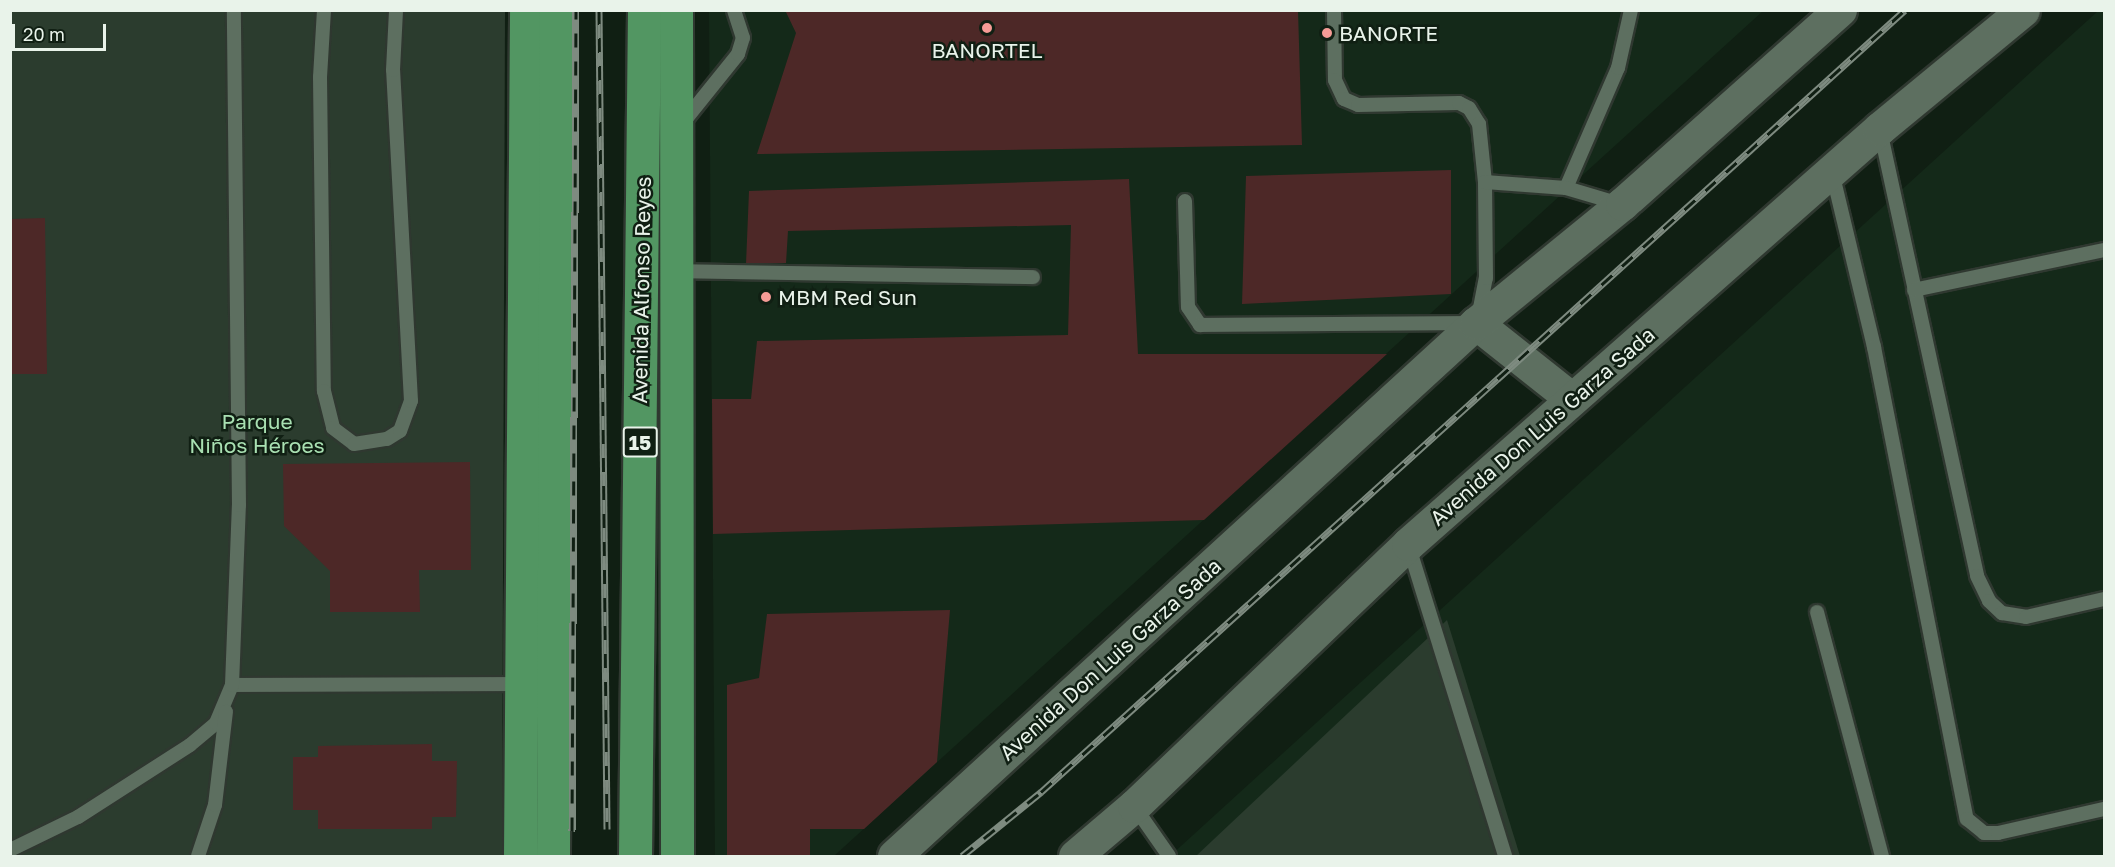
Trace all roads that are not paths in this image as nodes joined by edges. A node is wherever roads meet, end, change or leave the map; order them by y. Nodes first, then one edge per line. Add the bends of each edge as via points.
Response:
1 (234, 10) edge
2 (324, 10) edge
3 (396, 10) edge
4 (526, 10) edge
5 (556, 10) edge
6 (676, 10) edge
7 (734, 10) edge
8 (1334, 10) edge
9 (1631, 10) edge
10 (1840, 10) edge
11 (2023, 10) edge
12 (644, 19) edge
13 (677, 128) junction
14 (1880, 128) junction
15 (1832, 170) junction
16 (1485, 182) junction
17 (1566, 188) junction
18 (1185, 201) dead end
19 (1622, 204) junction
20 (2104, 250) edge
21 (677, 271) junction
22 (1033, 277) dead end
23 (1914, 290) junction
24 (1476, 323) junction
25 (1572, 399) junction
26 (1408, 544) junction
27 (2104, 599) edge
28 (1817, 612) dead end
29 (521, 684) junction
30 (232, 685) junction
31 (226, 708) junction
32 (1134, 806) junction
33 (2104, 809) edge
34 (10, 849) edge
35 (198, 856) edge
36 (520, 856) edge
37 (553, 856) edge
38 (635, 856) edge
39 (677, 856) edge
40 (894, 856) edge
41 (1075, 856) edge
42 (1169, 856) edge
43 (1505, 856) edge
44 (1882, 856) edge

1 - 30 lane via 239,506
2 - 3 lane via 320,77 324,391 333,428 354,444 387,439 400,431 411,401 393,70
4 - 29 highway
5 - 37 highway
6 - 13 highway
7 - 13 lane via 743,38 738,54
8 - 16 lane via 1335,80 1344,99 1358,105 1459,103 1469,108 1479,124
9 - 17 lane via 1618,68
10 - 19 street, Avenida Don Luis Garza Sada
11 - 14 street, Avenida Don Luis Garza Sada
12 - 38 highway, Avenida Alfonso Reyes / 15
13 - 21 highway
14 - 15 street, Avenida Don Luis Garza Sada
14 - 23 lane
15 - 25 street, Avenida Don Luis Garza Sada
15 - 33 lane via 1874,347 1967,819 1972,828 1998,833
16 - 17 lane
16 - 24 lane via 1486,278
17 - 19 lane
18 - 24 lane via 1188,308 1200,325
19 - 24 street, Avenida Don Luis Garza Sada
20 - 23 lane
21 - 22 lane
21 - 39 highway
23 - 27 lane via 1977,576 1989,601 2002,613 2026,617
24 - 25 street
24 - 40 street, Avenida Don Luis Garza Sada
25 - 26 street, Avenida Don Luis Garza Sada
26 - 32 street, Avenida Don Luis Garza Sada
26 - 43 lane
28 - 44 lane
29 - 30 lane
29 - 36 highway
30 - 31 lane
31 - 34 lane via 190,745 128,787
31 - 35 lane via 215,805
32 - 41 street, Avenida Don Luis Garza Sada
32 - 42 lane

